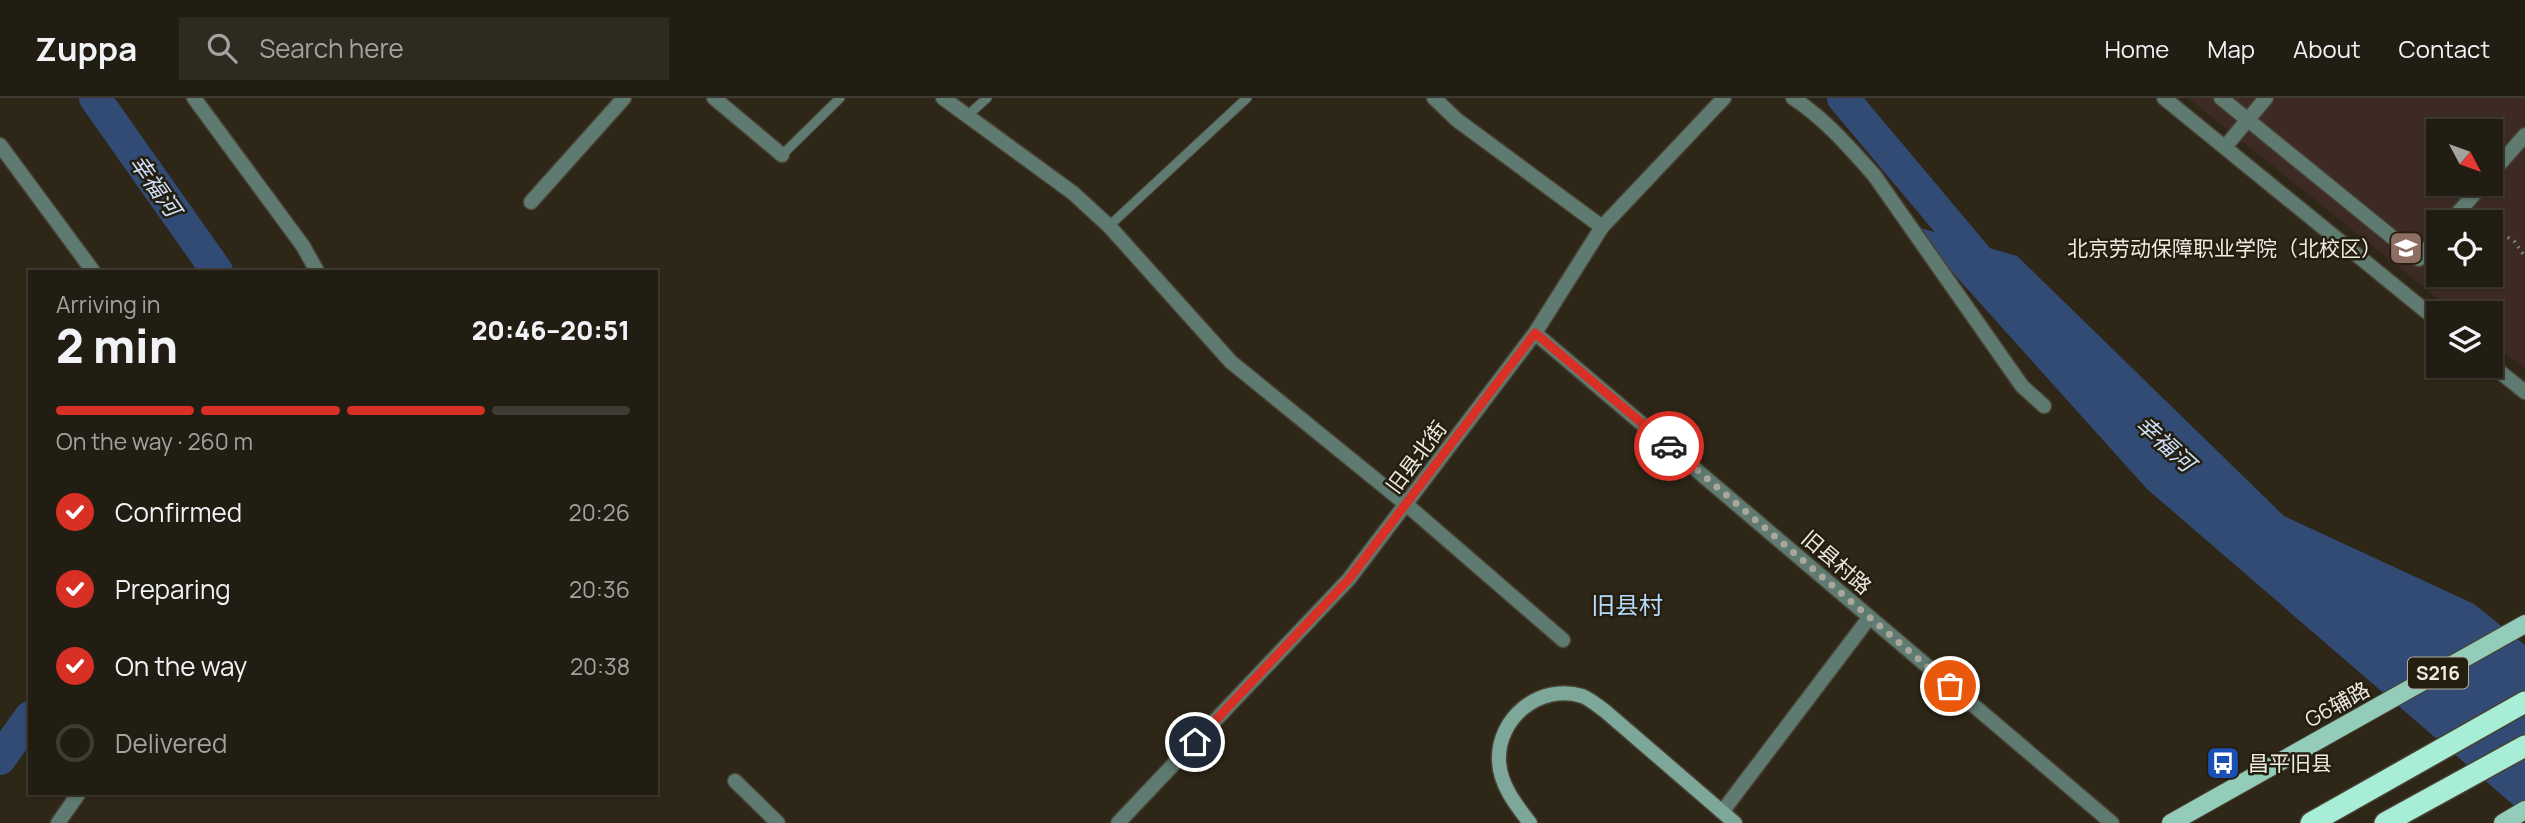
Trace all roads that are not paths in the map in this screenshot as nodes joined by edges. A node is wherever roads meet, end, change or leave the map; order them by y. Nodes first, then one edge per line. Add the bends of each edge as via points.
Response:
1 (194, 98) edge
2 (624, 98) edge
3 (714, 98) edge
4 (840, 98) edge
5 (943, 98) edge
6 (987, 98) edge
7 (1247, 98) edge
8 (1434, 98) edge
9 (1724, 98) edge
10 (1793, 98) edge
11 (2164, 98) edge
12 (2221, 98) edge
13 (2266, 98) edge
14 (967, 116) junction
15 (2248, 120) junction
16 (2525, 135) edge
17 (0, 145) edge
18 (2225, 147) junction
19 (782, 155) joint
20 (2503, 160) edge
21 (2473, 196) edge
22 (531, 202) dead end
23 (2460, 210) edge
24 (1109, 226) junction
25 (1602, 227) junction
26 (2426, 251) edge
27 (92, 270) edge
28 (316, 270) edge
29 (2426, 311) edge
30 (1535, 333) junction
31 (2503, 374) edge
32 (2525, 392) edge
33 (2044, 406) dead end
34 (1407, 505) junction
35 (1869, 618) junction
36 (2525, 624) edge
37 (1563, 639) dead end
38 (2525, 702) edge
39 (2525, 746) edge
40 (735, 781) dead end
41 (78, 795) edge
42 (2525, 810) edge
43 (1722, 812) junction
44 (58, 823) edge
45 (778, 823) edge
46 (1118, 823) edge
47 (1530, 823) edge
48 (1735, 823) edge
49 (2112, 823) edge
50 (2171, 823) edge
51 (2311, 823) edge
52 (2385, 823) edge
53 (2503, 823) edge

1 - 28 street
2 - 22 street
3 - 19 street
4 - 19 lane
5 - 14 street
6 - 14 lane
7 - 24 lane
8 - 25 street
9 - 25 street, 旧县北街
10 - 33 street via 1848,145 1874,175 2022,386
11 - 18 street
12 - 15 street
13 - 15 street
14 - 24 street
15 - 18 street
15 - 26 street via 2419,259
16 - 20 street
17 - 27 street
18 - 29 street
21 - 23 street
24 - 34 street via 1231,362
25 - 30 street, 旧县北街
30 - 34 street, 旧县北街
30 - 35 street, 旧县村路
31 - 32 street
34 - 37 street
34 - 46 street, 旧县北街 via 1349,579
35 - 43 street
35 - 49 street, 旧县村路
36 - 50 main road, G6辅路 / S216
38 - 51 highway
39 - 52 highway
40 - 45 street
41 - 44 street
42 - 53 main road
43 - 47 main road via 1605,711 1584,697 1562,693 1539,696 1517,713 1503,735 1499,761 1504,785
43 - 48 main road

